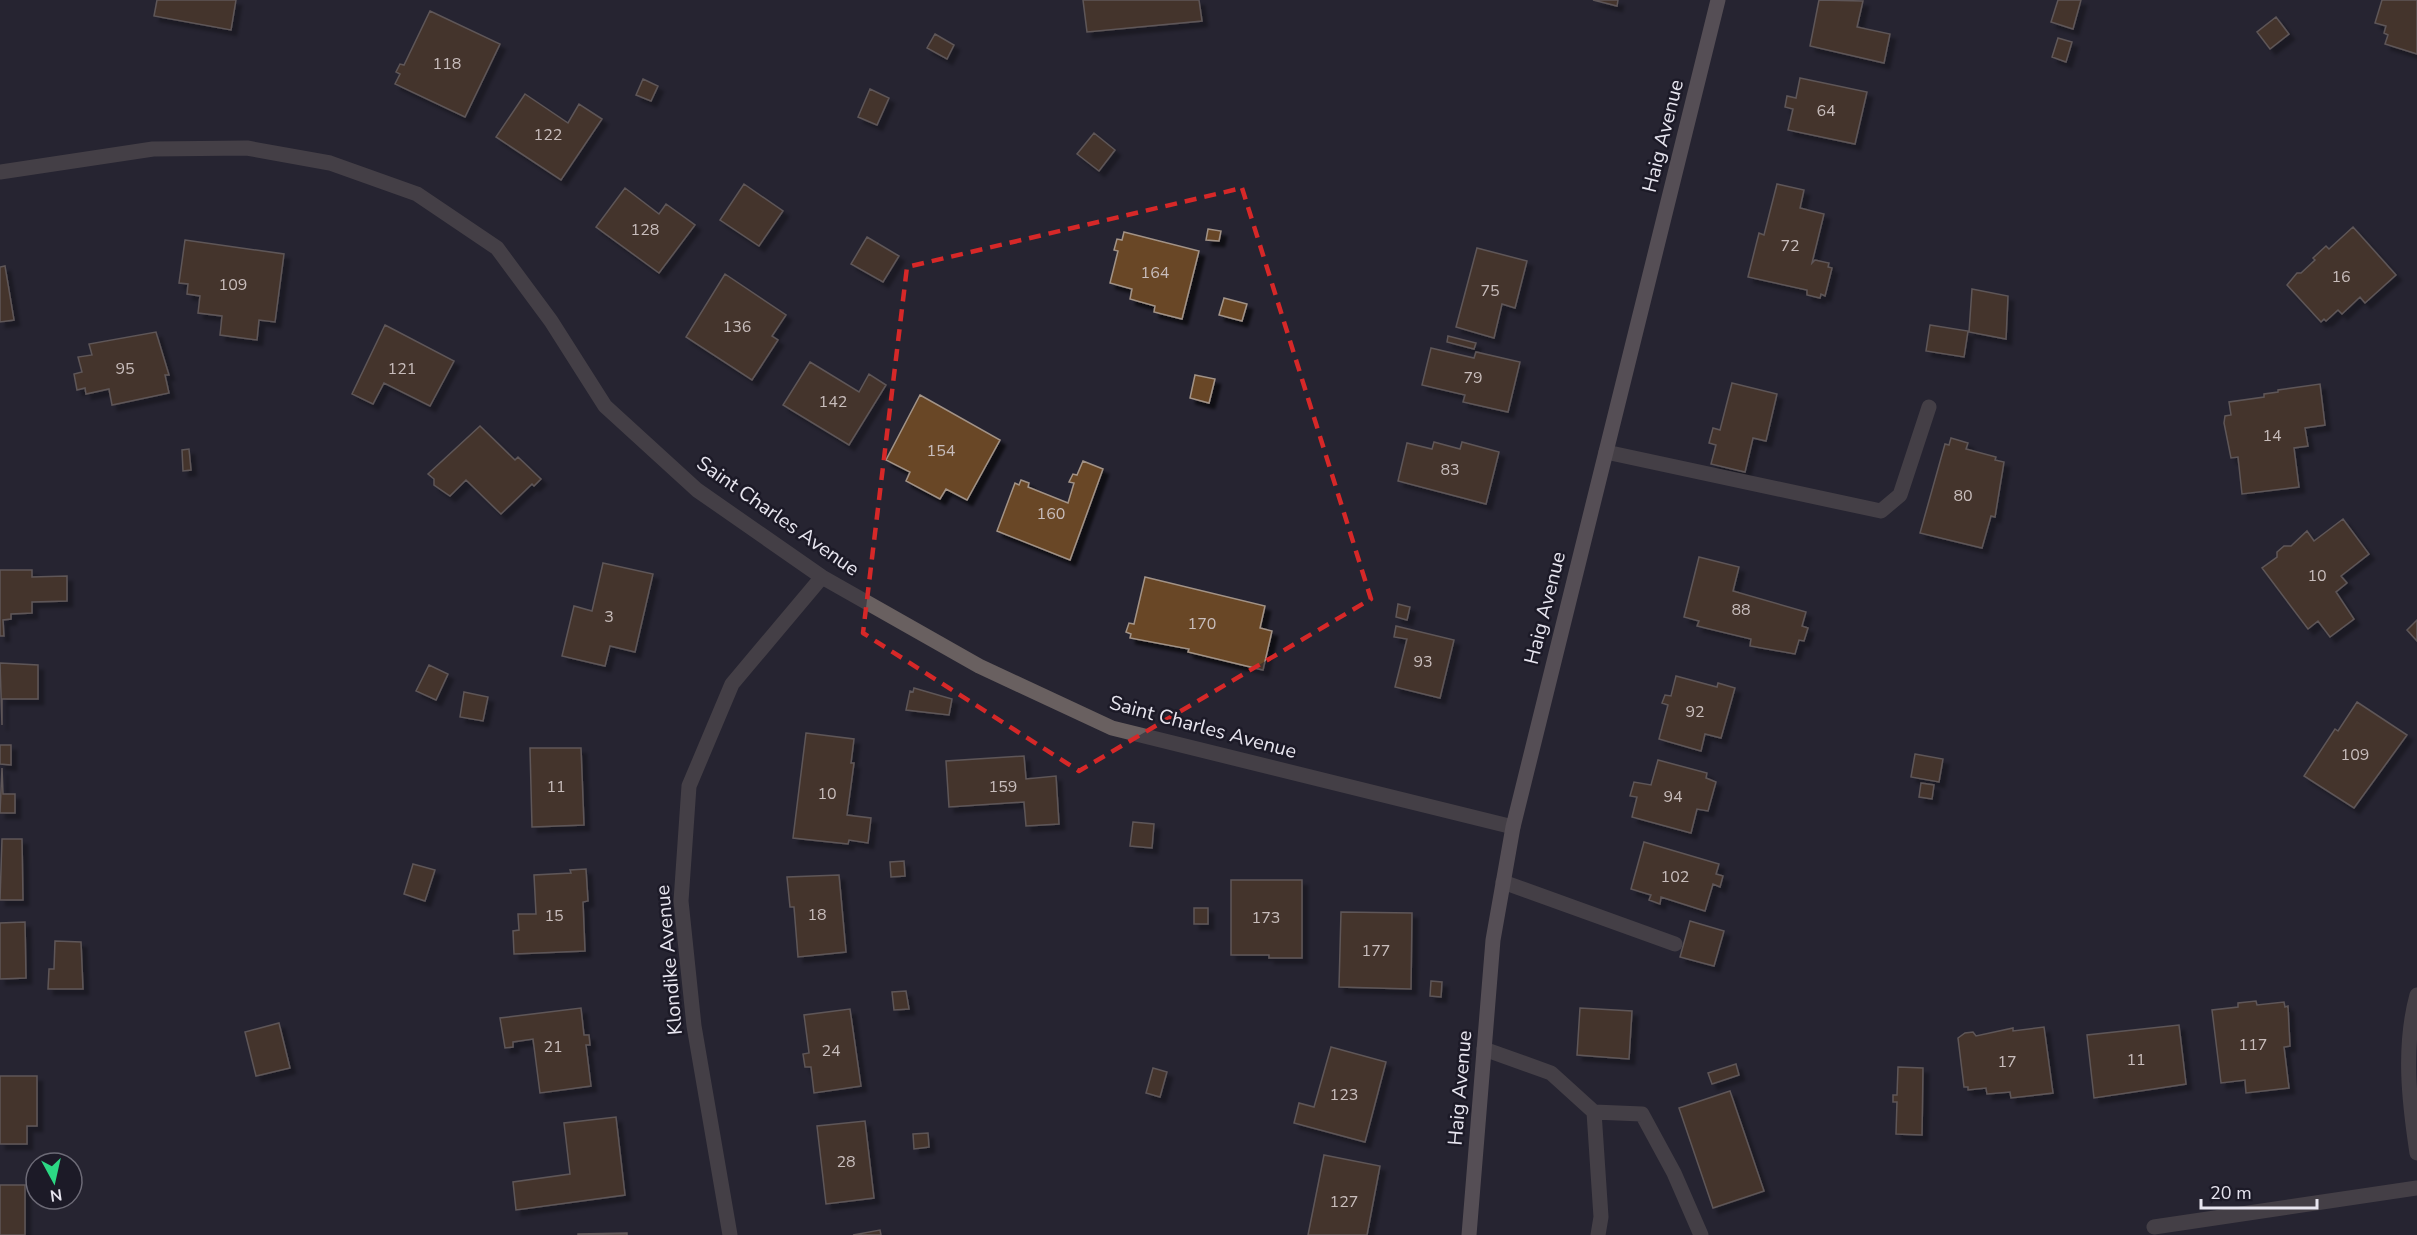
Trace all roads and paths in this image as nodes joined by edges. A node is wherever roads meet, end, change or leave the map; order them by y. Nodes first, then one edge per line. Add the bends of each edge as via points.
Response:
1 (1719, 0) edge
2 (0, 172) edge
3 (1929, 407) dead end
4 (1606, 452) junction
5 (822, 577) junction
6 (1512, 827) junction
7 (1503, 882) junction
8 (1675, 944) dead end
9 (2417, 995) edge
10 (1484, 1049) junction
11 (1594, 1112) junction
12 (2417, 1153) edge
13 (2417, 1188) edge
14 (2154, 1227) dead end
15 (730, 1235) edge
16 (1469, 1235) edge
17 (1598, 1235) edge
18 (1701, 1235) edge

1 - 4 street, Haig Avenue
2 - 5 street, Saint Charles Avenue via 153,149 248,148 330,163 417,194 496,248 551,321 605,406 697,490
3 - 4 street via 1900,495 1881,511
4 - 6 street, Haig Avenue
5 - 6 street, Saint Charles Avenue via 979,666 1112,728
5 - 15 street, Klondike Avenue via 732,684 689,786 681,901 694,1026
6 - 7 street, Haig Avenue
7 - 8 street
7 - 10 street, Haig Avenue via 1493,940
9 - 12 street via 2410,1019 2409,1102
10 - 11 street via 1551,1073
10 - 16 street, Haig Avenue
11 - 17 street via 1601,1217
11 - 18 street via 1642,1114
13 - 14 street

